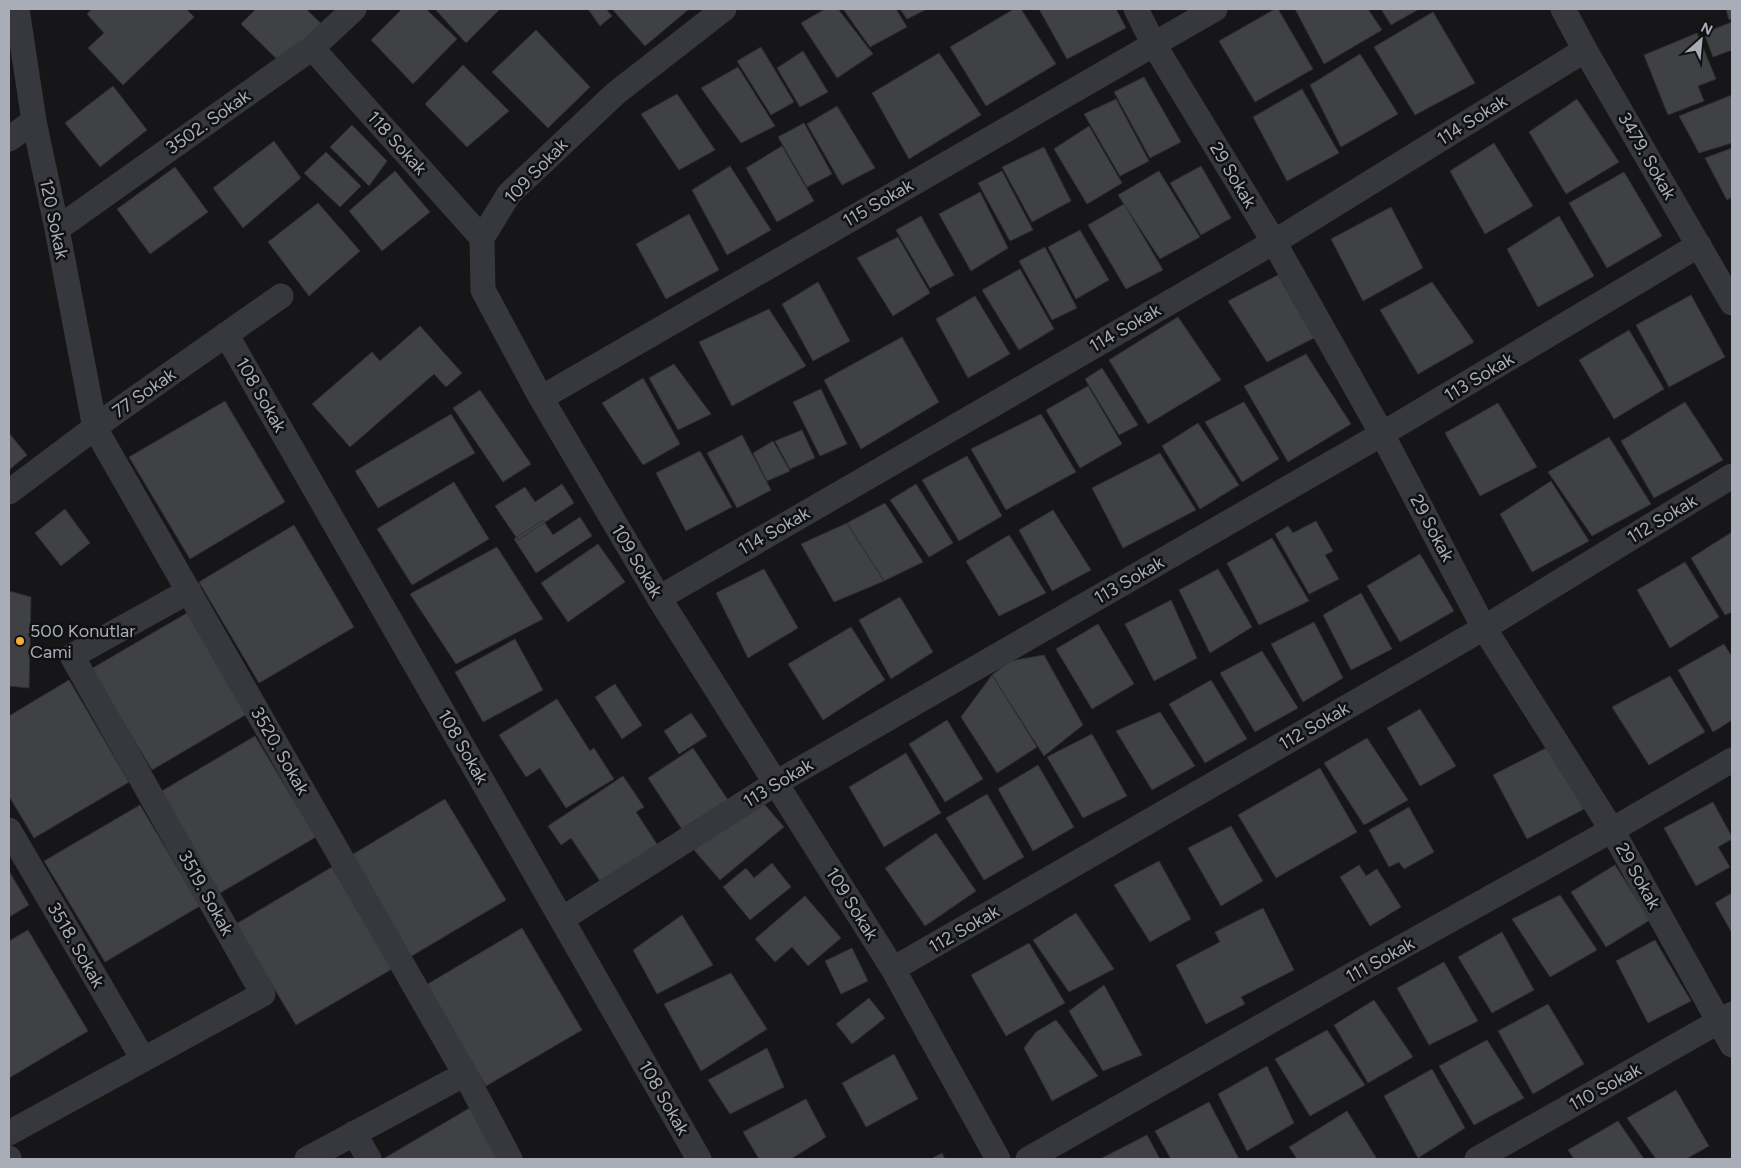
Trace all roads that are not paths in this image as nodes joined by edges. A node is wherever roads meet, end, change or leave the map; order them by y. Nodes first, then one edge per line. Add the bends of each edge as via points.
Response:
1 (16, 9) edge
2 (354, 9) edge
3 (724, 9) edge
4 (1136, 9) edge
5 (1215, 9) edge
6 (1563, 9) edge
7 (1153, 43) junction
8 (312, 48) junction
9 (1584, 50) junction
10 (34, 121) junction
11 (9, 140) edge
12 (57, 229) junction
13 (482, 238) junction
14 (1274, 242) junction
15 (1699, 245) junction
16 (281, 296) dead end
17 (1732, 303) edge
18 (226, 334) junction
19 (541, 398) junction
20 (95, 428) junction
21 (1382, 434) junction
22 (1732, 476) edge
23 (9, 492) edge
24 (189, 591) junction
25 (659, 598) junction
26 (1484, 628) junction
27 (1732, 760) edge
28 (776, 783) junction
29 (9, 830) edge
30 (1612, 830) junction
31 (562, 919) junction
32 (893, 969) junction
33 (1726, 1018) edge
34 (1732, 1045) edge
35 (143, 1059) junction
36 (465, 1074) junction
37 (9, 1133) edge
38 (354, 1133) junction
39 (307, 1159) edge
40 (370, 1159) edge
41 (510, 1159) edge
42 (699, 1159) edge
43 (998, 1159) edge
44 (1028, 1159) edge
45 (1477, 1159) edge

1 - 10 street, 120 Sokak
2 - 8 street, 3502. Sokak
3 - 13 street, 109 Sokak via 616,93 509,194
4 - 7 street, 29 Sokak
5 - 7 street, 115 Sokak
6 - 9 street, 3479. Sokak
7 - 14 street, 29 Sokak
7 - 19 street, 115 Sokak
8 - 12 street, 3502. Sokak
8 - 13 street, 118 Sokak
9 - 14 street, 114 Sokak
9 - 15 street, 3479. Sokak
10 - 11 street
10 - 12 street, 120 Sokak
12 - 20 street, 120 Sokak
13 - 19 street, 109 Sokak via 483,290
14 - 21 street, 29 Sokak
14 - 25 street, 114 Sokak
15 - 17 street, 3479. Sokak
15 - 21 street, 113 Sokak
16 - 18 street, 77 Sokak
18 - 20 street, 77 Sokak
18 - 31 street, 108 Sokak
19 - 25 street, 109 Sokak
20 - 23 street, 77 Sokak
20 - 24 street, 3520. Sokak
21 - 26 street, 29 Sokak
21 - 28 street, 113 Sokak
22 - 26 street, 112 Sokak
24 - 35 street, 3519. Sokak via 72,656 263,994
24 - 36 street, 3520. Sokak
25 - 28 street, 109 Sokak
26 - 30 street, 29 Sokak
26 - 32 street, 112 Sokak
27 - 30 street, 111 Sokak
28 - 31 street, 113 Sokak
28 - 32 street, 109 Sokak
29 - 35 street, 3518. Sokak
30 - 33 street, 29 Sokak
30 - 44 street, 111 Sokak
31 - 42 street, 108 Sokak
32 - 43 street, 109 Sokak
33 - 34 street, 29 Sokak
33 - 45 street, 110 Sokak
35 - 37 street, 3519. Sokak
36 - 38 street
36 - 41 street, 3520. Sokak
38 - 39 street
38 - 40 street

